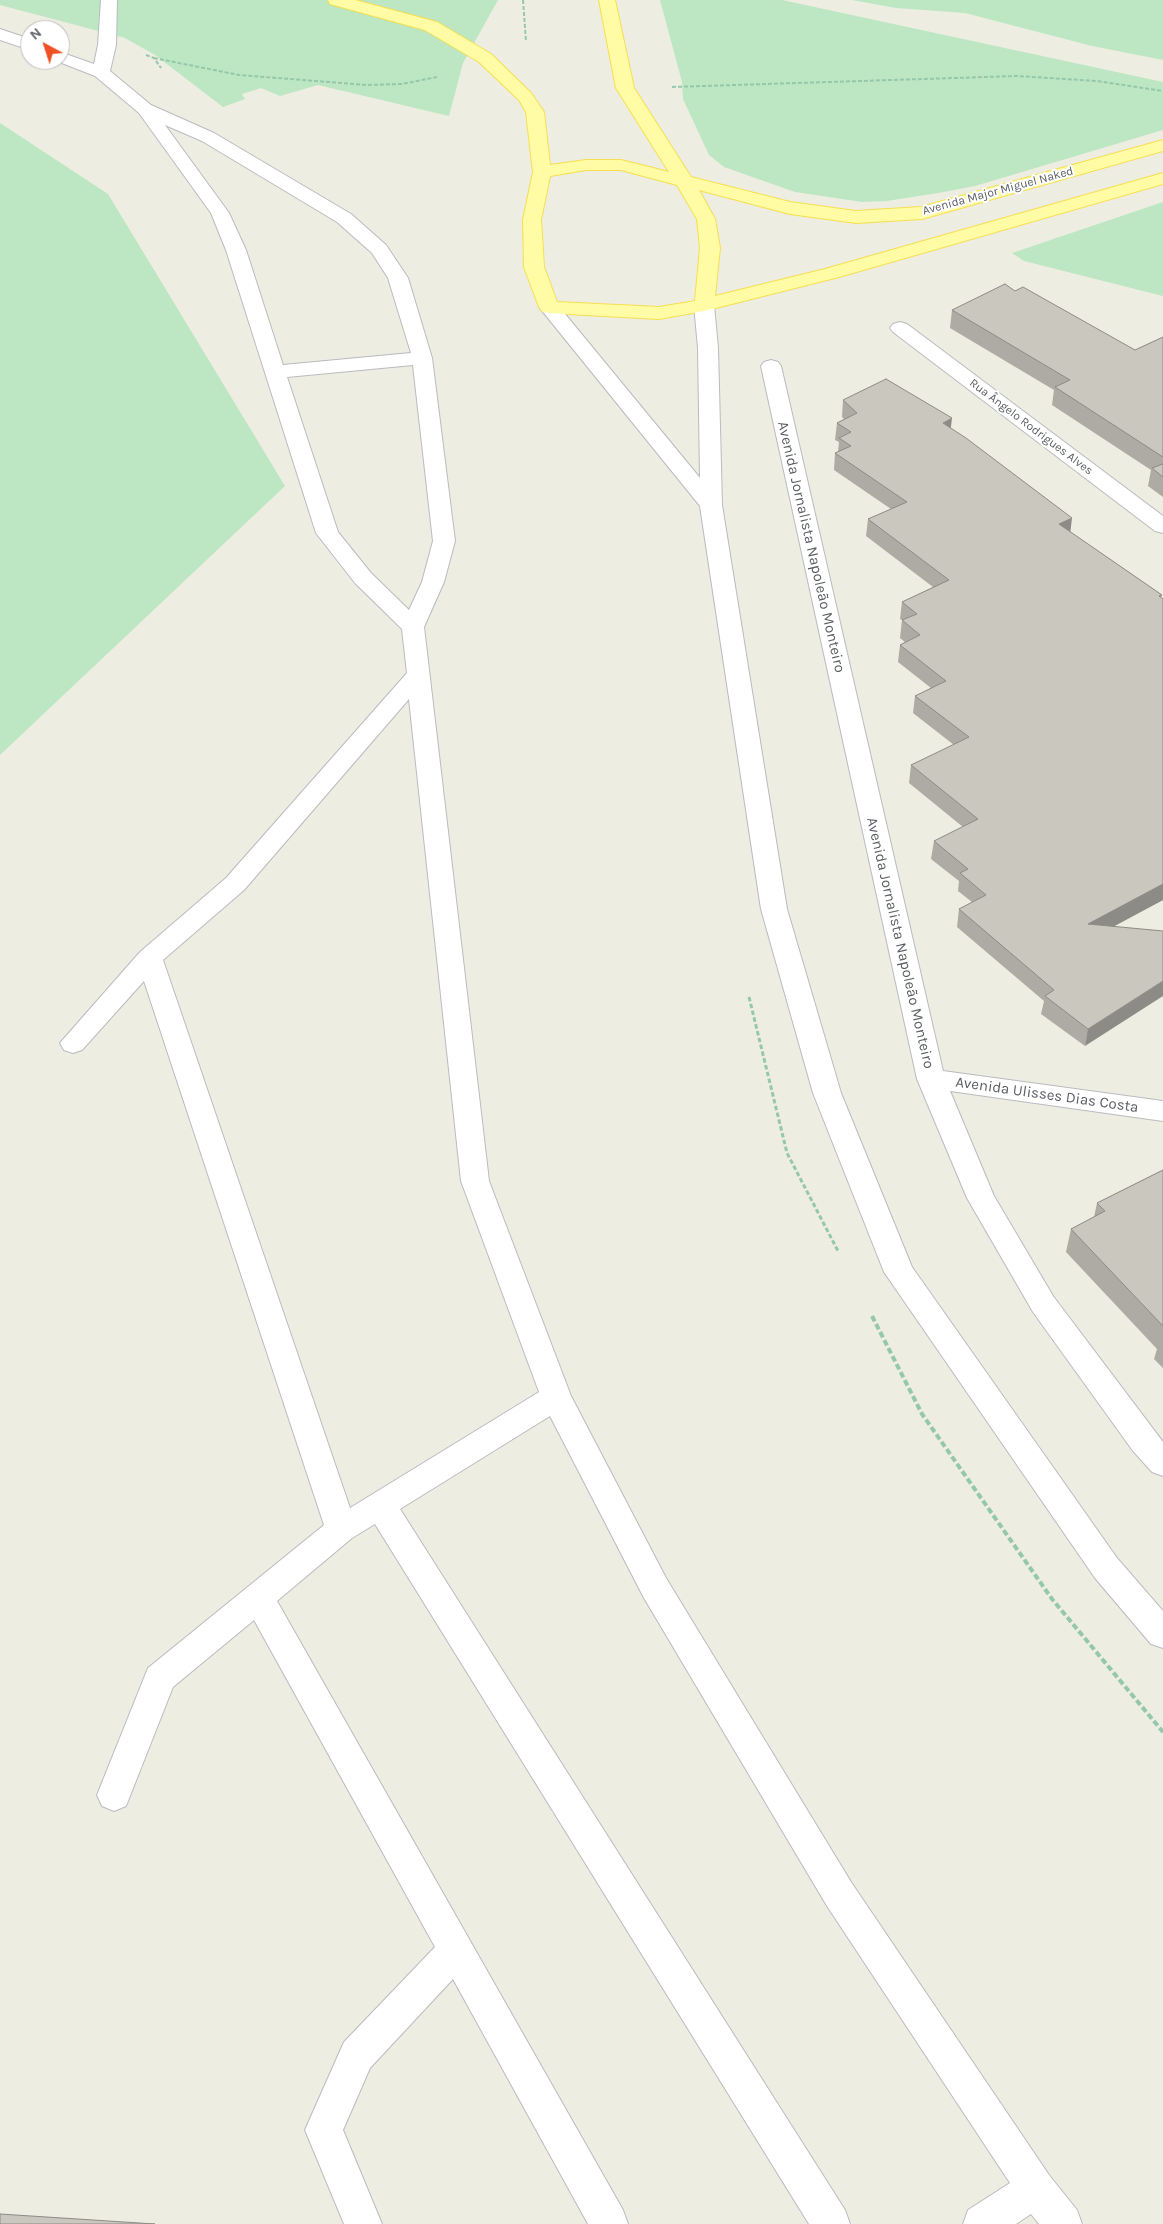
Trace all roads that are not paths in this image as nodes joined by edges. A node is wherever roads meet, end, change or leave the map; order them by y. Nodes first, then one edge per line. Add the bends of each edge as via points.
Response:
1 (109, 0) edge
2 (336, 0) edge
3 (606, 0) edge
4 (0, 34) edge
5 (20, 41) edge
6 (70, 61) edge
7 (101, 72) junction
8 (145, 108) junction
9 (1163, 145) edge
10 (542, 172) junction
11 (1163, 178) edge
12 (684, 181) junction
13 (704, 305) junction
14 (549, 307) junction
15 (900, 328) dead end
16 (422, 358) junction
17 (771, 366) dead end
18 (277, 372) junction
19 (711, 505) junction
20 (1163, 526) edge
21 (413, 627) junction
22 (418, 674) junction
23 (149, 958) junction
24 (73, 1043) dead end
25 (931, 1079) junction
26 (1163, 1111) edge
27 (556, 1396) junction
28 (1163, 1463) edge
29 (380, 1505) junction
30 (341, 1529) junction
31 (258, 1597) junction
32 (1163, 1634) edge
33 (114, 1795) dead end
34 (456, 1950) junction
35 (1036, 2188) junction
36 (363, 2224) edge
37 (609, 2224) edge
38 (831, 2224) edge
39 (982, 2224) edge
40 (1062, 2224) edge

1 - 7 street via 107,45
2 - 10 main road via 431,26 485,58 525,97 535,112
3 - 12 main road via 625,88
4 - 5 street
6 - 7 street
7 - 8 street
8 - 16 street via 208,137 344,218 379,249 398,278
8 - 18 street via 220,214 236,250
9 - 12 main road, Avenida Major Miguel Naked via 922,213 846,216 790,208
10 - 12 main road, Avenida Major Miguel Naked via 586,165 621,165
10 - 14 main road via 532,220 534,268
11 - 13 main road via 832,273
12 - 13 main road via 706,219 710,248
13 - 14 main road via 659,313
13 - 19 street
14 - 19 street
15 - 20 street, Rua Ângelo Rodrigues Alves
16 - 18 street
16 - 21 street via 444,541 434,582
17 - 25 street, Avenida Jornalista Napoleão Monteiro
18 - 21 street via 327,533 363,578
19 - 32 street via 774,909 827,1094 899,1272 1106,1568
21 - 22 street
22 - 23 street via 235,884
22 - 27 street via 475,1181
23 - 24 street
23 - 30 street
25 - 26 street, Avenida Ulisses Dias Costa
25 - 28 street, Avenida Jornalista Napoleão Monteiro via 981,1198 1043,1304 1144,1442
27 - 29 street
27 - 35 street via 655,1588 838,1894
29 - 30 street
29 - 38 street
30 - 31 street
31 - 33 street via 160,1678
31 - 34 street
34 - 36 street via 357,2055 324,2130
34 - 37 street
35 - 39 street
35 - 40 street

